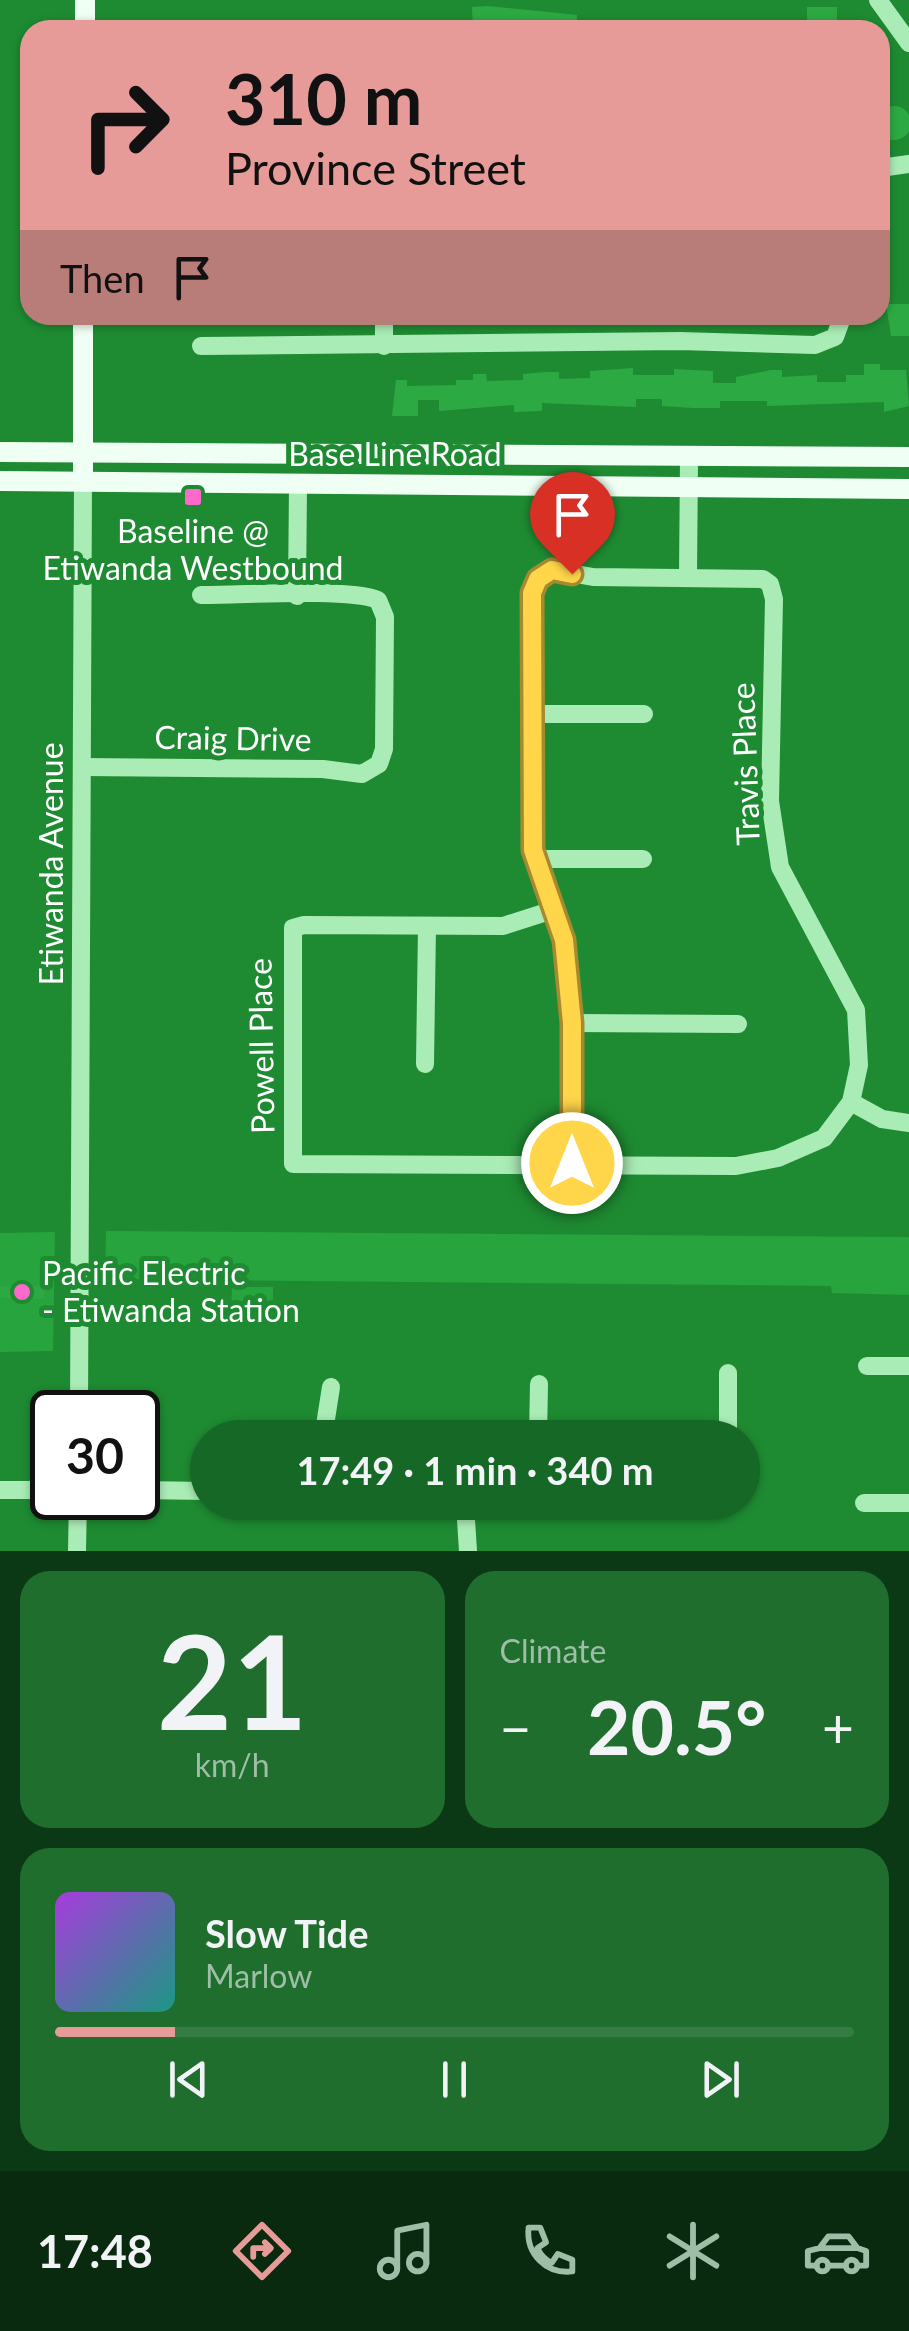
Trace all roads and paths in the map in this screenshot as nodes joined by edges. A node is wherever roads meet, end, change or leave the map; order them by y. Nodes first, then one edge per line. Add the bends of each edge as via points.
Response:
1 (878, 0) edge
2 (909, 43) edge
3 (83, 325) edge
4 (384, 325) edge
5 (840, 325) edge
6 (201, 346) dead end
7 (384, 346) junction
8 (83, 451) junction
9 (0, 452) edge
10 (909, 457) edge
11 (690, 458) junction
12 (0, 481) edge
13 (83, 482) junction
14 (298, 486) junction
15 (688, 486) junction
16 (909, 490) edge
17 (688, 577) junction
18 (201, 595) dead end
19 (297, 596) junction
20 (533, 714) junction
21 (644, 714) dead end
22 (82, 768) junction
23 (642, 859) dead end
24 (535, 860) junction
25 (553, 910) junction
26 (427, 926) junction
27 (572, 1023) junction
28 (738, 1024) dead end
29 (426, 1064) dead end
30 (851, 1102) junction
31 (909, 1123) edge
32 (572, 1163) junction
33 (867, 1366) dead end
34 (909, 1366) edge
35 (728, 1372) dead end
36 (538, 1384) dead end
37 (331, 1387) dead end
38 (79, 1390) edge
39 (326, 1420) edge
40 (538, 1420) edge
41 (728, 1420) edge
42 (0, 1490) edge
43 (30, 1490) edge
44 (160, 1490) edge
45 (190, 1491) edge
46 (864, 1503) dead end
47 (909, 1503) edge
48 (78, 1520) edge
49 (465, 1520) edge
50 (77, 1551) edge
51 (468, 1551) edge

1 - 2 street
3 - 8 main road, Etiwanda Avenue
4 - 7 street
5 - 7 street via 836,337 816,345
6 - 7 street
8 - 9 main road, Base Line Road
8 - 11 main road, Base Line Road
8 - 13 main road, Etiwanda Avenue
10 - 11 main road, Base Line Road
11 - 15 street
12 - 13 main road, Base Line Road
13 - 14 main road, Base Line Road
13 - 22 street, Etiwanda Avenue
14 - 15 main road, Base Line Road
14 - 19 street
15 - 16 main road, Base Line Road
15 - 17 street
17 - 20 street via 592,578 552,570 538,579 532,593
17 - 30 street, Travis Place via 754,576 770,584 770,801 780,866 856,1010 859,1065
18 - 19 street
19 - 22 street, Craig Drive via 358,592 378,600 385,618 379,764 362,774
20 - 21 street
20 - 24 street
22 - 38 street, Etiwanda Avenue
23 - 24 street
24 - 25 street
25 - 26 street via 503,926
25 - 27 street via 564,940
26 - 29 street
26 - 32 street, Powell Place via 293,928 293,1164
27 - 28 street
27 - 32 street
30 - 31 street via 882,1119
30 - 32 street via 824,1138 778,1158 736,1166
33 - 34 street
35 - 41 street
36 - 40 street
37 - 39 street
42 - 43 street
44 - 45 street
46 - 47 street
48 - 50 street
49 - 51 street

